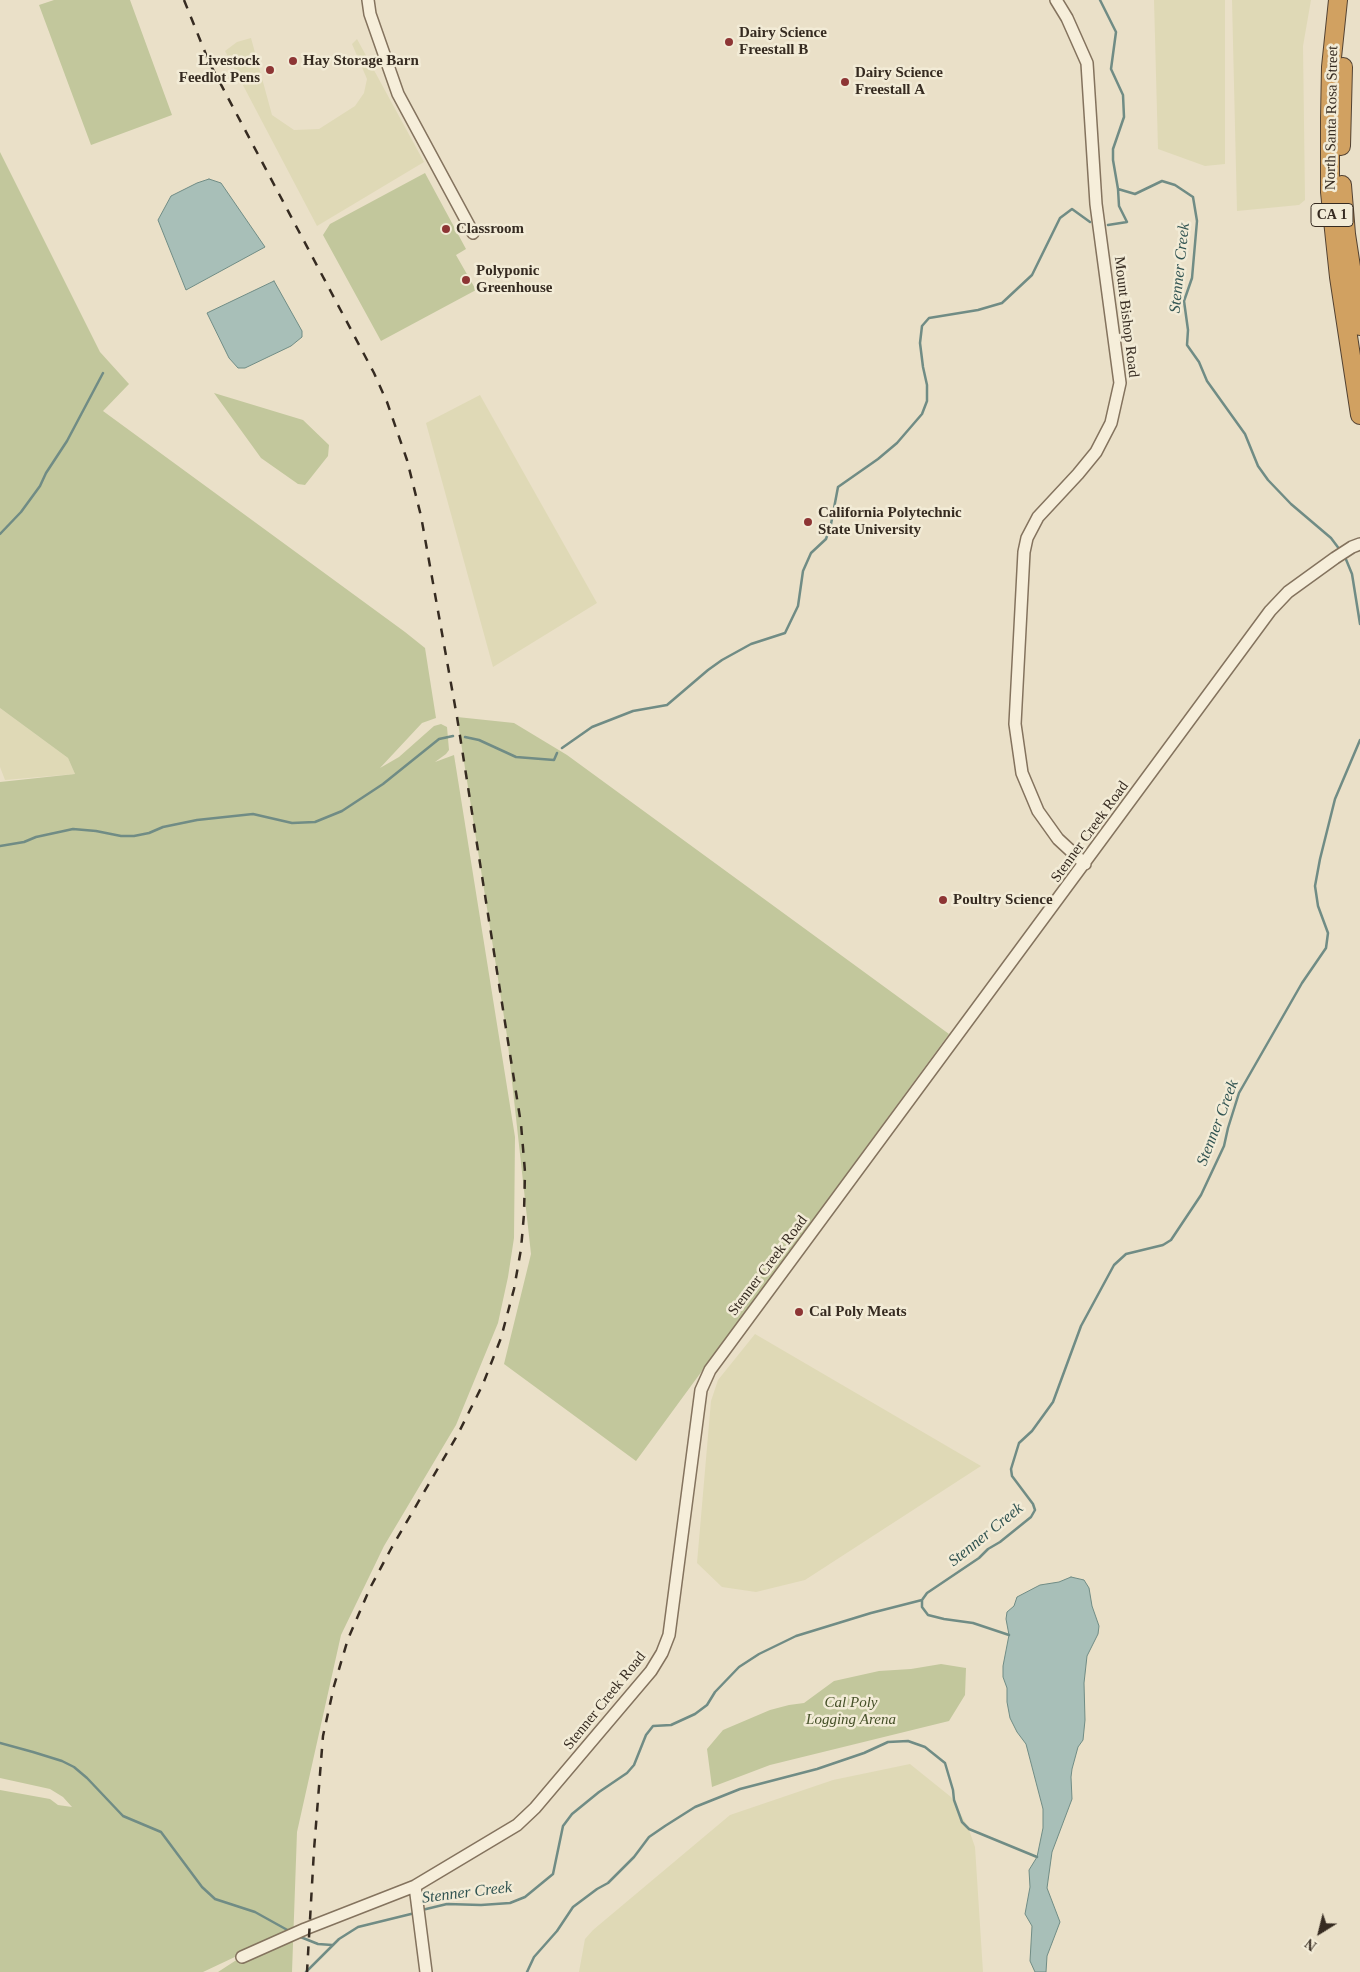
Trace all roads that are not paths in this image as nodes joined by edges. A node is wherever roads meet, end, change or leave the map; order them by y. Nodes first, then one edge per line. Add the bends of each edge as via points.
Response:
1 (368, 0) edge
2 (1056, 0) edge
3 (1338, 0) edge
4 (1350, 0) edge
5 (473, 232) dead end
6 (1360, 326) edge
7 (1360, 415) edge
8 (1356, 546) edge
9 (1085, 864) junction
10 (415, 1886) junction
11 (242, 1957) dead end
12 (426, 1972) edge

1 - 5 street via 398,94
2 - 9 street, Mount Bishop Road via 1087,64 1096,204 1120,383 1111,423 1096,452 1038,517 1027,538 1015,724 1022,773 1038,811 1058,839
3 - 7 highway, North Santa Rosa Street / CA 1 via 1331,75 1330,192
4 - 6 highway, North Santa Rosa Street / CA 1 via 1343,70 1342,192
8 - 9 street, Stenner Creek Road via 1288,592 1270,611
9 - 10 street, Stenner Creek Road via 710,1370 701,1390 669,1635 662,1653 528,1816
10 - 11 street, Stenner Creek Road
10 - 12 street

